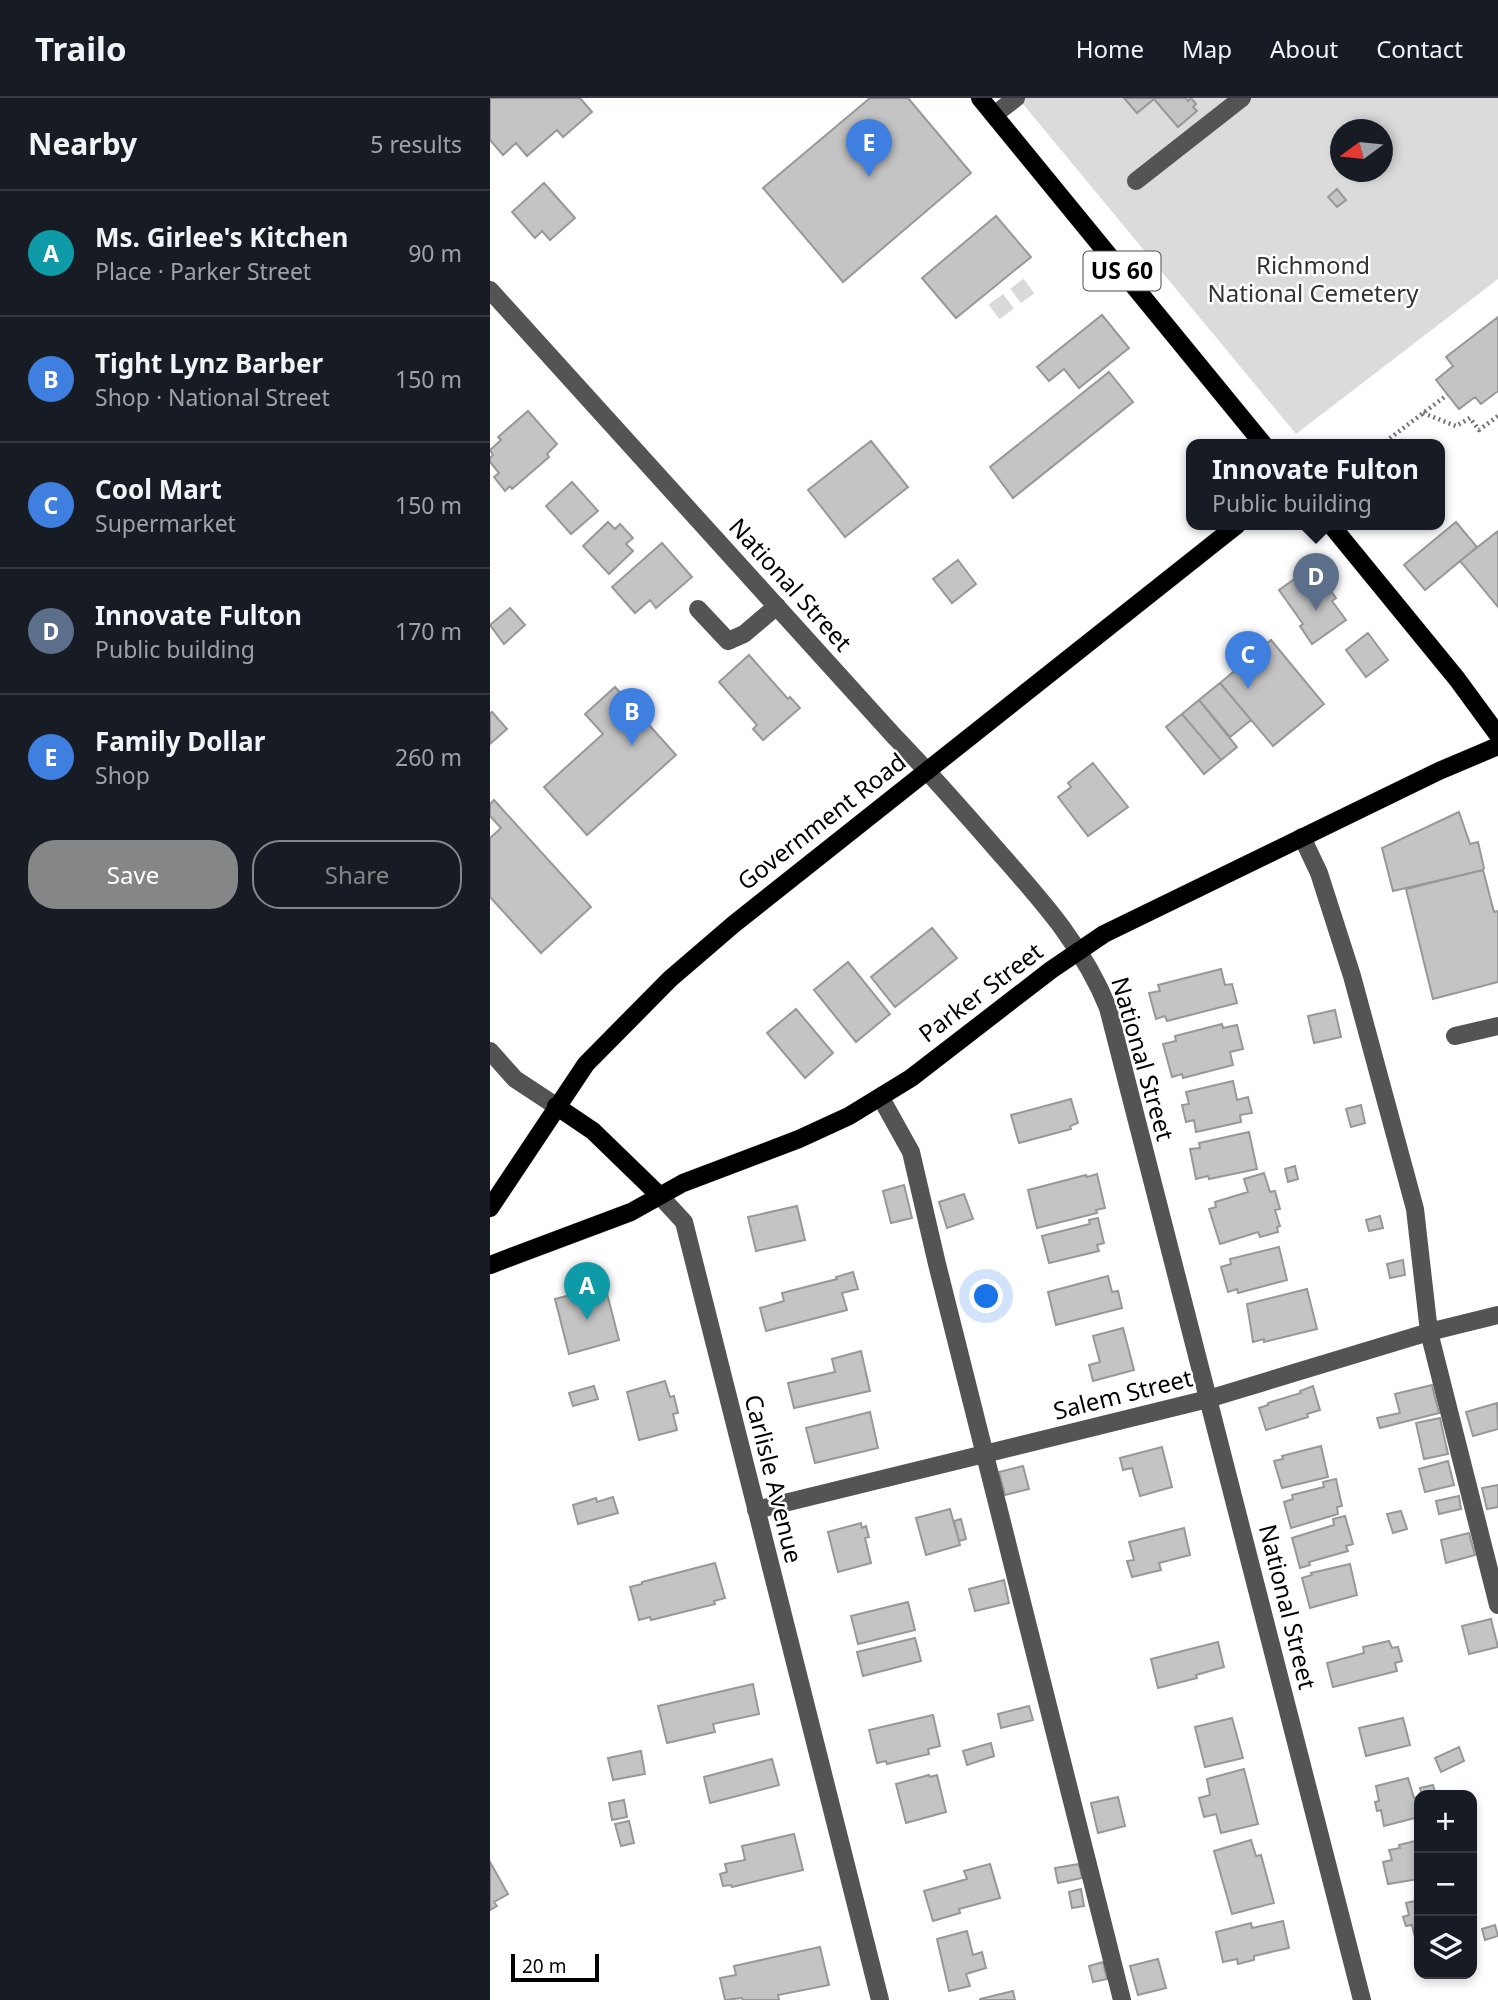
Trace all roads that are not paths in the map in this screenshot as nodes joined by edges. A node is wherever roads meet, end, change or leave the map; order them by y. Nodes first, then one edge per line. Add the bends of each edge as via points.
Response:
1 (980, 98) edge
2 (1016, 98) edge
3 (1242, 98) edge
4 (994, 116) junction
5 (1136, 181) dead end
6 (490, 290) edge
7 (1259, 439) edge
8 (1231, 530) edge
9 (1335, 530) edge
10 (777, 606) junction
11 (698, 609) dead end
12 (1498, 735) edge
13 (1498, 746) edge
14 (928, 770) junction
15 (1302, 837) junction
16 (1078, 950) junction
17 (1498, 1026) edge
18 (1455, 1036) dead end
19 (490, 1051) edge
20 (881, 1098) junction
21 (556, 1106) junction
22 (660, 1196) junction
23 (490, 1208) edge
24 (490, 1265) edge
25 (1498, 1315) edge
26 (1429, 1332) junction
27 (1208, 1399) junction
28 (986, 1453) junction
29 (756, 1510) junction
30 (1498, 1605) edge
31 (880, 2000) edge
32 (1122, 2000) edge
33 (1362, 2000) edge

1 - 4 main road, US 60
2 - 4 street
3 - 5 street
4 - 7 main road, US 60
6 - 10 street, National Street
8 - 14 main road, Government Road
9 - 12 main road
10 - 11 street via 744,634 728,641
10 - 14 street, National Street
13 - 15 main road, Parker Street
14 - 16 street, National Street via 1047,906
14 - 21 main road, Government Road via 670,979 586,1064
15 - 16 main road, Parker Street
15 - 26 street via 1319,873 1352,976 1415,1209
16 - 20 main road, Parker Street
16 - 27 street, National Street via 1108,1009
17 - 18 street
19 - 21 street, Carlisle Avenue via 515,1079
20 - 22 main road, Parker Street via 815,1132 709,1171
20 - 28 street via 911,1152
21 - 22 main road, Carlisle Avenue via 593,1131
21 - 23 main road, Government Road
22 - 24 main road, Parker Street via 631,1212
22 - 29 street, Carlisle Avenue via 684,1222
25 - 26 street, Salem Street
26 - 27 street, Salem Street
26 - 30 street
27 - 28 street, Salem Street
27 - 33 street, National Street
28 - 29 street, Salem Street
28 - 32 street
29 - 31 street, Carlisle Avenue

